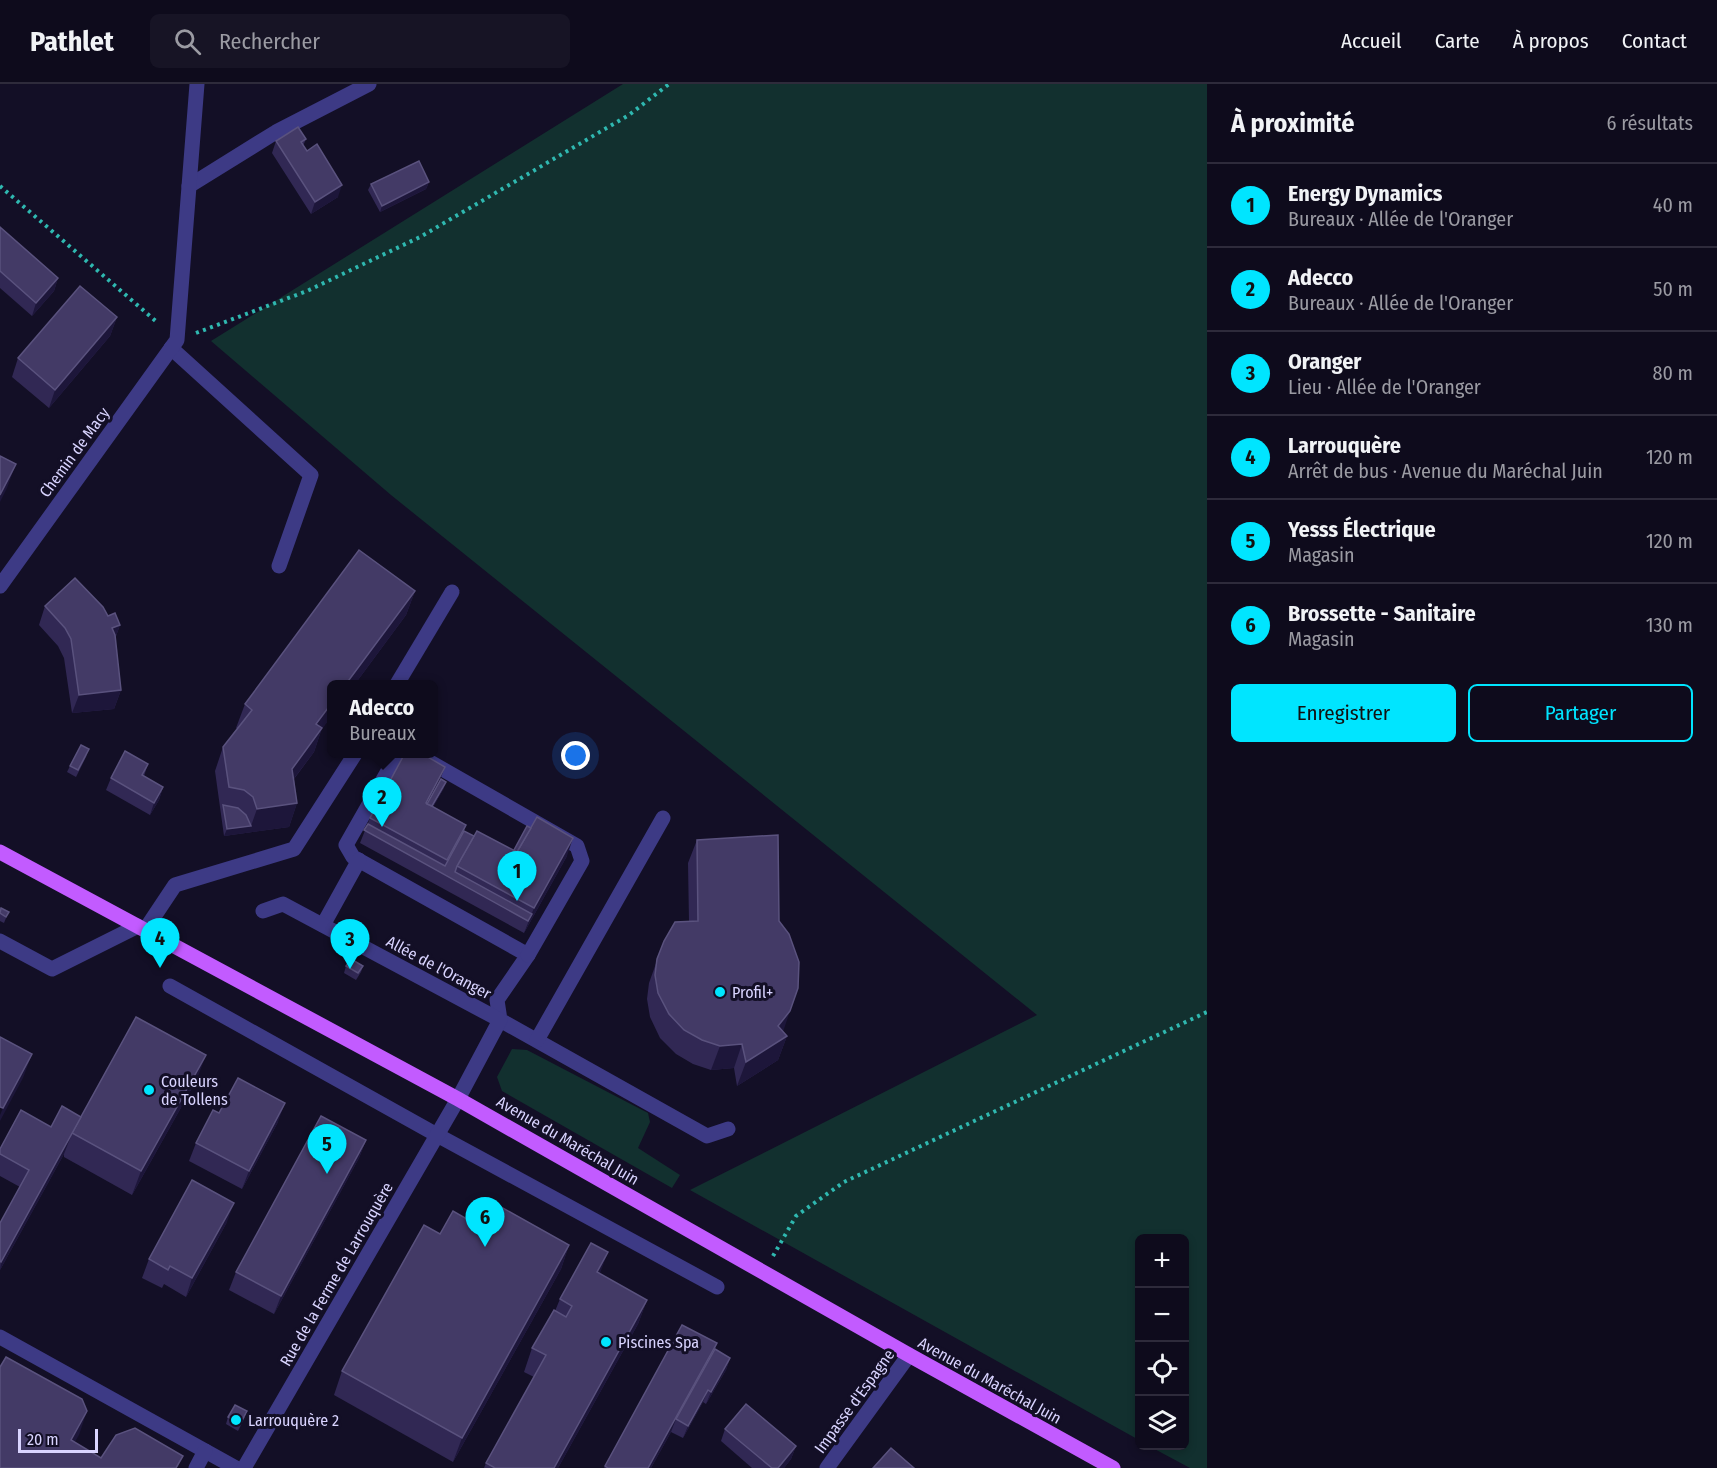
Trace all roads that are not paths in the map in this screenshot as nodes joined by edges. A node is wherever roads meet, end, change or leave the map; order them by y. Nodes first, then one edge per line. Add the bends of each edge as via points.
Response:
1 (196, 84) edge
2 (369, 84) edge
3 (189, 186) junction
4 (174, 344) junction
5 (279, 566) dead end
6 (0, 586) edge
7 (452, 592) dead end
8 (399, 680) edge
9 (352, 758) edge
10 (397, 758) edge
11 (425, 758) edge
12 (663, 818) dead end
13 (0, 852) edge
14 (359, 860) junction
15 (263, 910) dead end
16 (323, 925) junction
17 (142, 928) junction
18 (0, 941) edge
19 (528, 955) junction
20 (170, 986) dead end
21 (500, 1020) junction
22 (537, 1040) junction
23 (458, 1099) junction
24 (728, 1129) dead end
25 (437, 1135) junction
26 (717, 1287) dead end
27 (0, 1337) edge
28 (909, 1355) junction
29 (205, 1451) junction
30 (196, 1468) edge
31 (236, 1468) edge
32 (244, 1468) edge
33 (826, 1468) edge
34 (1113, 1468) edge

1 - 3 street
2 - 3 street via 276,132
3 - 4 street
4 - 5 street via 311,475
4 - 6 street, Chemin de Macy
7 - 8 street
9 - 17 street via 294,849 175,885
10 - 14 street via 346,845
11 - 19 street via 580,850 582,861
12 - 22 street
13 - 17 main road, Avenue du Maréchal Juin
14 - 16 street
14 - 19 street
15 - 16 street, Allée de l'Oranger via 283,904
16 - 21 street, Allée de l'Oranger
17 - 18 street via 52,969
17 - 23 main road, Avenue du Maréchal Juin
19 - 21 street via 497,1000
20 - 25 street
21 - 22 street, Allée de l'Oranger
21 - 23 street, Allée de l'Oranger
22 - 24 street, Allée de l'Oranger via 707,1136
23 - 25 street, Rue de la Ferme de Larrouquère
23 - 28 main road, Avenue du Maréchal Juin
25 - 26 street
25 - 32 street, Rue de la Ferme de Larrouquère
27 - 29 street
28 - 33 street, Impasse d'Espagne
28 - 34 main road, Avenue du Maréchal Juin
29 - 30 street
29 - 31 street

